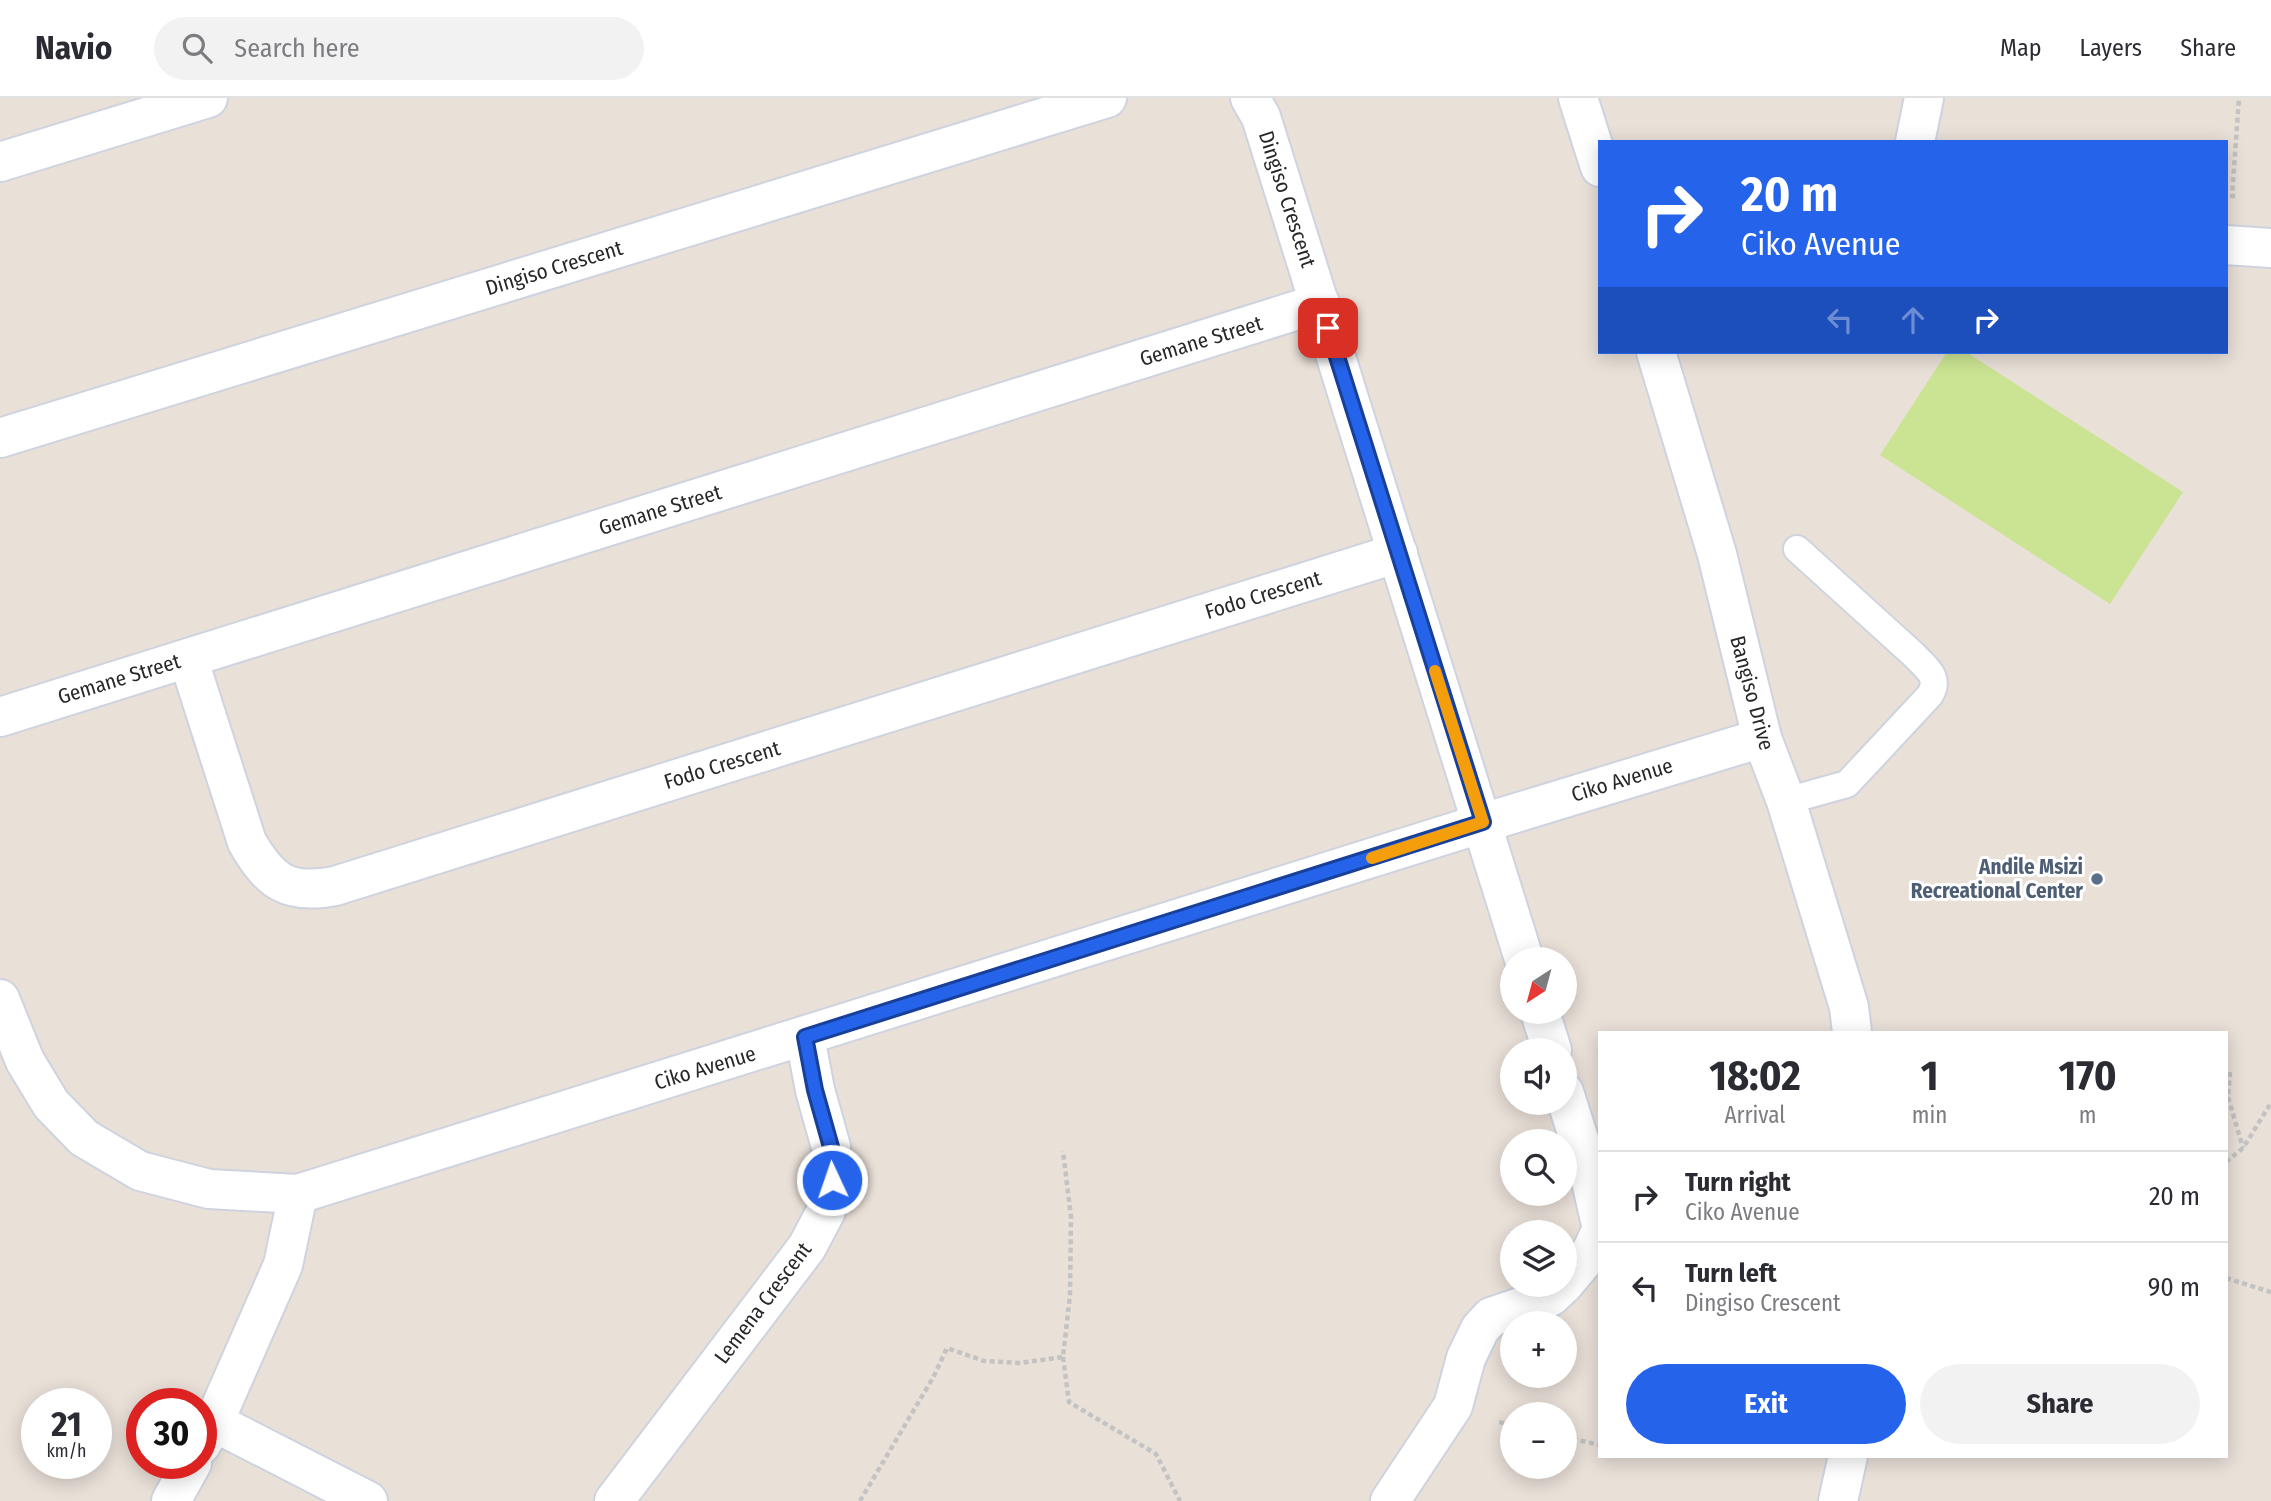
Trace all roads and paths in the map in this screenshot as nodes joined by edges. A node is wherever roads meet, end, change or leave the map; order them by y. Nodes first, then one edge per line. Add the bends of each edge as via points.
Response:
1 (208, 98) edge
2 (1107, 98) edge
3 (1250, 98) edge
4 (1578, 98) edge
5 (1924, 98) edge
6 (2239, 98) edge
7 (1915, 140) edge
8 (1598, 161) edge
9 (0, 162) edge
10 (2232, 195) dead end
11 (2228, 245) edge
12 (2271, 248) edge
13 (1320, 303) junction
14 (1657, 354) edge
15 (0, 439) edge
16 (1797, 549) dead end
17 (1398, 553) junction
18 (188, 658) junction
19 (0, 717) edge
20 (1762, 738) junction
21 (1786, 801) junction
22 (1483, 822) junction
23 (1520, 947) edge
24 (0, 999) edge
25 (1852, 1031) edge
26 (805, 1037) junction
27 (2230, 1072) dead end
28 (2271, 1103) edge
29 (1571, 1115) edge
30 (2243, 1148) junction
31 (1063, 1151) dead end
32 (2228, 1160) edge
33 (298, 1194) junction
34 (1598, 1211) edge
35 (1598, 1237) edge
36 (1577, 1269) edge
37 (2228, 1279) edge
38 (2271, 1292) edge
39 (1550, 1297) edge
40 (1063, 1357) junction
41 (217, 1412) edge
42 (217, 1438) edge
43 (1577, 1440) edge
44 (1598, 1445) edge
45 (1847, 1458) edge
46 (183, 1479) edge
47 (171, 1501) edge
48 (368, 1501) edge
49 (614, 1501) edge
50 (860, 1501) edge
51 (1180, 1501) edge
52 (1390, 1501) edge
53 (1838, 1501) edge

1 - 9 street
2 - 15 street, Dingiso Crescent
3 - 13 street, Dingiso Crescent via 1261,117
4 - 8 street
5 - 7 street
6 - 10 path
11 - 12 street
13 - 17 street, Dingiso Crescent
13 - 18 street, Gemane Street
14 - 20 street, Bangiso Drive via 1717,554
16 - 21 lane via 1914,655 1935,681 1930,695 1847,784
17 - 18 street, Fodo Crescent via 314,890 292,887 271,876 247,842
17 - 22 street, Dingiso Crescent
18 - 19 street, Gemane Street
20 - 21 street, Bangiso Drive
20 - 22 street, Ciko Avenue
21 - 25 street, Bangiso Drive via 1849,1007
22 - 23 street
22 - 26 street, Ciko Avenue
24 - 33 street, Ciko Avenue via 31,1072 51,1104 84,1138 140,1171 209,1189
26 - 33 street, Ciko Avenue
26 - 49 street, Lemena Crescent via 831,1147 832,1180 826,1210 807,1247
27 - 30 path via 2228,1097
28 - 30 path
29 - 34 street
30 - 32 path
31 - 40 path via 1070,1217 1070,1295
33 - 41 street via 284,1265
35 - 36 street
37 - 38 path
39 - 52 street via 1491,1317 1480,1329 1466,1358 1453,1406
40 - 50 path via 1020,1363 984,1361 947,1348
40 - 51 path via 1069,1402 1156,1454
42 - 48 street
43 - 44 path
45 - 53 street
46 - 47 street

